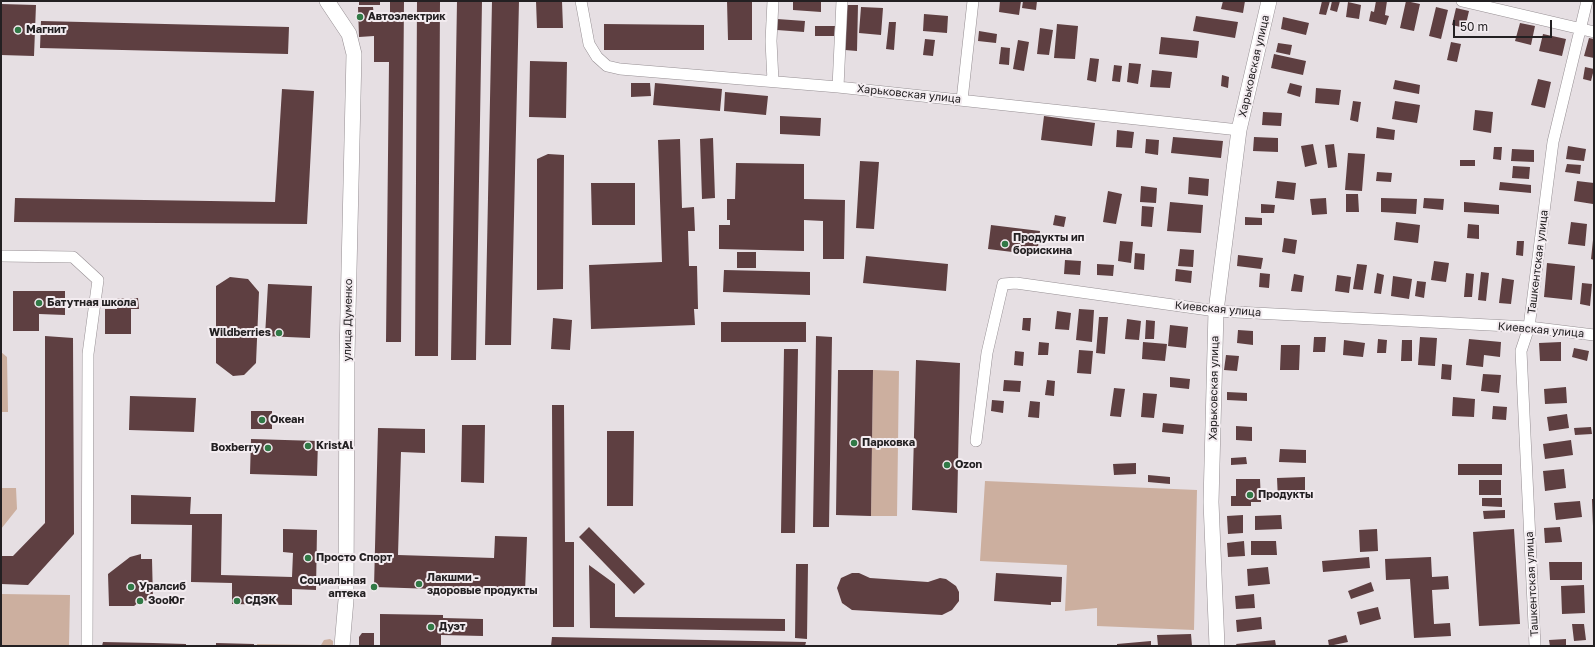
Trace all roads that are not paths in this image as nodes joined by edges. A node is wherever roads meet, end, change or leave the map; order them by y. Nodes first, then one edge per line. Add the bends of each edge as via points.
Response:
1 (327, 1) edge
2 (581, 1) edge
3 (772, 1) edge
4 (842, 1) edge
5 (973, 1) edge
6 (1269, 1) edge
7 (1462, 1) edge
8 (1587, 1) edge
9 (1580, 29) junction
10 (1594, 32) edge
11 (773, 81) junction
12 (838, 87) junction
13 (962, 100) junction
14 (1238, 130) junction
15 (1, 256) edge
16 (1216, 311) junction
17 (1529, 327) junction
18 (1594, 335) edge
19 (976, 441) dead end
20 (87, 646) edge
21 (342, 646) edge
22 (1217, 646) edge
23 (1535, 646) edge

1 - 21 street, улица Думенко via 347,31 354,54 347,356 346,600
2 - 11 street, Харьковская улица via 590,44 597,57 607,66
3 - 11 street
4 - 12 street
5 - 13 street
6 - 14 street, Харьковская улица
7 - 9 street
8 - 9 street, Ташкентская улица
9 - 10 street
9 - 17 street, Ташкентская улица via 1553,142
11 - 12 street, Харьковская улица
12 - 13 street, Харьковская улица
13 - 14 street, Харьковская улица
14 - 16 street, Харьковская улица
15 - 20 street via 73,257 98,280 88,354
16 - 17 street, Киевская улица
16 - 19 street, Киевская улица via 1016,283 1003,284 987,353
16 - 22 street, Харьковская улица via 1212,502
17 - 18 street, Киевская улица
17 - 23 street, Ташкентская улица via 1521,351

